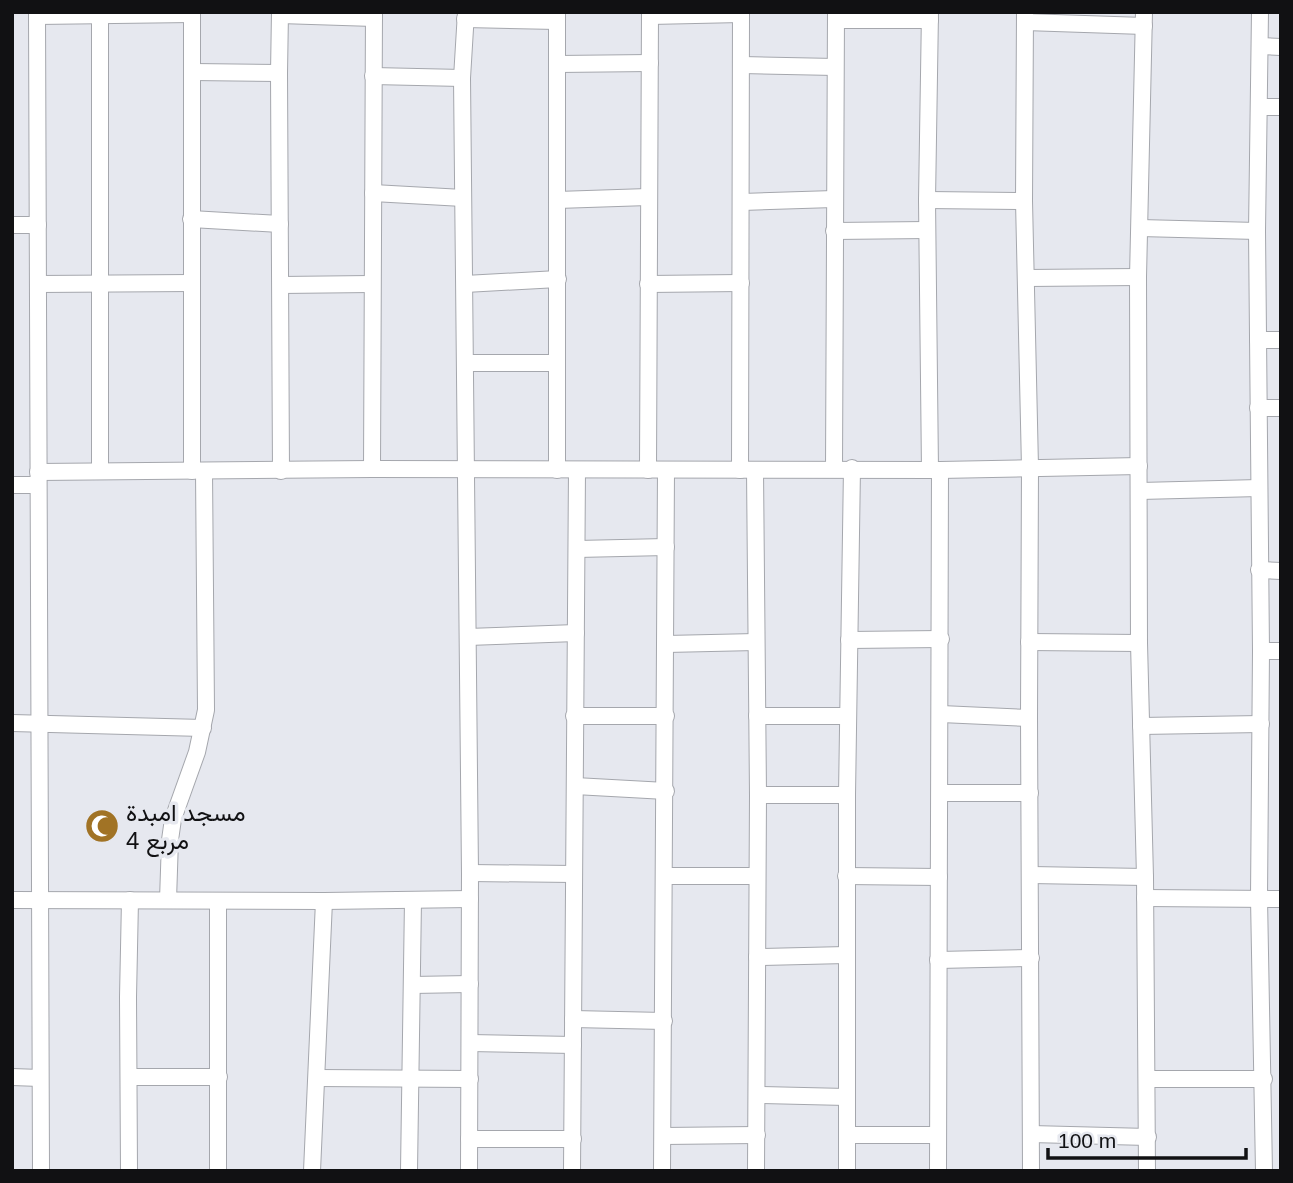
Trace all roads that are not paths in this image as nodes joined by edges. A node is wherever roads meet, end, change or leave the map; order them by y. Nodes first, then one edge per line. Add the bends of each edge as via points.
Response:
1 (1260, 12) edge
2 (192, 13) edge
3 (741, 13) edge
4 (37, 14) edge
5 (100, 14) edge
6 (280, 14) edge
7 (650, 14) edge
8 (374, 15) edge
9 (466, 16) edge
10 (557, 16) edge
11 (836, 16) edge
12 (930, 16) edge
13 (1025, 17) edge
14 (1144, 19) edge
15 (1260, 46) junction
16 (1281, 47) edge
17 (650, 63) junction
18 (558, 64) junction
19 (742, 65) junction
20 (835, 67) junction
21 (193, 72) junction
22 (279, 73) junction
23 (373, 76) junction
24 (462, 78) junction
25 (1260, 107) junction
26 (1281, 107) edge
27 (373, 193) junction
28 (648, 197) junction
29 (463, 198) junction
30 (834, 199) junction
31 (558, 200) junction
32 (927, 200) junction
33 (1024, 201) junction
34 (742, 202) junction
35 (191, 219) junction
36 (280, 224) junction
37 (12, 225) edge
38 (38, 225) junction
39 (1140, 228) junction
40 (928, 230) junction
41 (834, 231) junction
42 (1257, 231) junction
43 (1027, 278) junction
44 (1138, 278) junction
45 (558, 279) junction
46 (192, 283) junction
47 (741, 283) junction
48 (38, 284) junction
49 (100, 284) junction
50 (371, 284) junction
51 (464, 284) junction
52 (648, 284) junction
53 (281, 285) junction
54 (1258, 340) junction
55 (1281, 340) edge
56 (466, 363) junction
57 (557, 363) junction
58 (1258, 408) junction
59 (1281, 408) edge
60 (1139, 466) junction
61 (1030, 467) junction
62 (372, 468) junction
63 (852, 468) junction
64 (834, 469) junction
65 (466, 470) junction
66 (557, 470) junction
67 (577, 470) junction
68 (648, 470) junction
69 (666, 470) junction
70 (748, 470) junction
71 (935, 470) junction
72 (100, 471) junction
73 (198, 471) junction
74 (281, 471) junction
75 (38, 478) junction
76 (12, 485) edge
77 (1259, 488) junction
78 (1140, 491) junction
79 (666, 547) junction
80 (577, 549) junction
81 (1259, 570) junction
82 (1281, 571) edge
83 (576, 633) junction
84 (468, 637) junction
85 (940, 639) junction
86 (849, 640) junction
87 (756, 642) junction
88 (1029, 642) junction
89 (1139, 643) junction
90 (666, 644) junction
91 (1261, 651) junction
92 (1281, 651) edge
93 (941, 714) junction
94 (574, 716) junction
95 (666, 716) junction
96 (757, 716) junction
97 (848, 716) junction
98 (1029, 718) junction
99 (39, 722) junction
100 (12, 723) edge
101 (1261, 724) junction
102 (1142, 726) junction
103 (203, 728) junction
104 (575, 786) junction
105 (666, 791) junction
106 (940, 793) junction
107 (1030, 793) junction
108 (758, 795) junction
109 (847, 795) junction
110 (470, 873) junction
111 (574, 874) junction
112 (1031, 875) junction
113 (757, 876) junction
114 (846, 876) junction
115 (665, 877) junction
116 (939, 877) junction
117 (1145, 877) junction
118 (1145, 898) junction
119 (1259, 898) junction
120 (470, 899) junction
121 (1281, 899) edge
122 (12, 900) edge
123 (40, 900) junction
124 (130, 900) junction
125 (168, 900) junction
126 (413, 900) junction
127 (218, 901) junction
128 (324, 901) junction
129 (846, 955) junction
130 (757, 957) junction
131 (1031, 958) junction
132 (938, 960) junction
133 (470, 984) junction
134 (412, 985) junction
135 (573, 1019) junction
136 (664, 1021) junction
137 (470, 1043) junction
138 (573, 1045) junction
139 (12, 1077) edge
140 (129, 1077) junction
141 (219, 1077) junction
142 (40, 1078) junction
143 (317, 1078) junction
144 (411, 1079) junction
145 (470, 1079) junction
146 (1147, 1079) junction
147 (1264, 1079) junction
148 (757, 1095) junction
149 (846, 1097) junction
150 (1031, 1134) junction
151 (757, 1135) junction
152 (847, 1135) junction
153 (938, 1135) junction
154 (663, 1136) junction
155 (1147, 1138) junction
156 (469, 1139) junction
157 (573, 1139) junction
158 (41, 1171) edge
159 (129, 1171) edge
160 (218, 1171) edge
161 (312, 1171) edge
162 (409, 1171) edge
163 (469, 1171) edge
164 (572, 1171) edge
165 (662, 1171) edge
166 (756, 1171) edge
167 (846, 1171) edge
168 (938, 1171) edge
169 (1031, 1171) edge
170 (1147, 1171) edge
171 (1264, 1171) edge

1 - 15 street
2 - 5 street
2 - 21 street
3 - 7 street
3 - 19 street
4 - 5 street
4 - 38 street
5 - 49 street
6 - 8 street
6 - 22 street
7 - 17 street
8 - 23 street
9 - 10 street
9 - 24 street
10 - 18 street
11 - 12 street
11 - 20 street
12 - 32 street
13 - 14 street
13 - 33 street
14 - 39 street
15 - 16 street
15 - 25 street
17 - 18 street
17 - 28 street
18 - 31 street
19 - 20 street
19 - 34 street
20 - 30 street
21 - 22 street
21 - 35 street
22 - 36 street
23 - 24 street
23 - 27 street
24 - 29 street
25 - 26 street
25 - 42 street
27 - 29 street
27 - 50 street
28 - 31 street
28 - 52 street
29 - 51 street
30 - 34 street
30 - 41 street
31 - 45 street
32 - 33 street
32 - 40 street
33 - 43 street
34 - 47 street
35 - 36 street
35 - 46 street
36 - 53 street
37 - 38 street
38 - 48 street
39 - 42 street
39 - 44 street
40 - 41 street
40 - 71 street
41 - 64 street
42 - 54 street
43 - 44 street
43 - 61 street
44 - 60 street
45 - 51 street
45 - 57 street
46 - 49 street
46 - 73 street
47 - 52 street
47 - 70 street
48 - 49 street
48 - 75 street
49 - 72 street
50 - 53 street
50 - 62 street
51 - 56 street
52 - 68 street
53 - 74 street
54 - 55 street
54 - 58 street
56 - 57 street
56 - 65 street
57 - 66 street
58 - 59 street
58 - 77 street
60 - 61 street
60 - 78 street
61 - 71 street
61 - 88 street
62 - 65 street
62 - 74 street
63 - 64 street
63 - 71 street
63 - 86 street
64 - 70 street
65 - 66 street
65 - 84 street
66 - 67 street
67 - 68 street
67 - 80 street
68 - 69 street
69 - 70 street
69 - 79 street
70 - 87 street
71 - 85 street
72 - 73 street
72 - 75 street
73 - 74 street
73 - 103 street
75 - 76 street
75 - 99 street
77 - 78 street
77 - 81 street
78 - 89 street
79 - 80 street
79 - 90 street
80 - 83 street
81 - 82 street
81 - 91 street
83 - 84 street
83 - 94 street
84 - 110 street
85 - 86 street
85 - 93 street
86 - 97 street
87 - 90 street
87 - 96 street
88 - 89 street
88 - 98 street
89 - 102 street
90 - 95 street
91 - 92 street
91 - 101 street
93 - 98 street
93 - 106 street
94 - 95 street
94 - 104 street
95 - 105 street
96 - 97 street
96 - 108 street
97 - 109 street
98 - 107 street
99 - 100 street
99 - 103 street
99 - 123 street
101 - 102 street
101 - 119 street
102 - 117 street
103 - 125 street via 173,819
104 - 105 street
104 - 111 street
105 - 115 street
106 - 107 street
106 - 116 street
107 - 112 street
108 - 109 street
108 - 113 street
109 - 114 street
110 - 111 street
110 - 120 street
111 - 135 street
112 - 117 street
112 - 131 street
113 - 115 street
113 - 130 street
114 - 116 street
114 - 129 street
115 - 136 street
116 - 132 street
117 - 118 street
118 - 119 street
118 - 146 street
119 - 121 street
119 - 147 street
120 - 126 street
120 - 133 street
122 - 123 street
123 - 124 street
123 - 142 street
124 - 125 street
124 - 140 street
125 - 127 street
126 - 128 street
126 - 134 street
127 - 128 street
127 - 141 street
128 - 143 street
129 - 130 street
129 - 149 street
130 - 148 street
131 - 132 street
131 - 150 street
132 - 153 street
133 - 134 street
133 - 137 street
134 - 144 street
135 - 136 street
135 - 138 street
136 - 154 street
137 - 138 street
137 - 145 street
138 - 157 street
139 - 142 street
140 - 141 street
140 - 159 street
141 - 160 street
142 - 158 street
143 - 144 street
143 - 161 street
144 - 145 street
144 - 162 street
145 - 156 street
146 - 147 street
146 - 155 street
147 - 171 street
148 - 149 street
148 - 151 street
149 - 152 street
150 - 155 street
150 - 169 street
151 - 154 street
151 - 166 street
152 - 153 street
152 - 167 street
153 - 168 street
154 - 165 street
155 - 170 street
156 - 157 street
156 - 163 street
157 - 164 street

